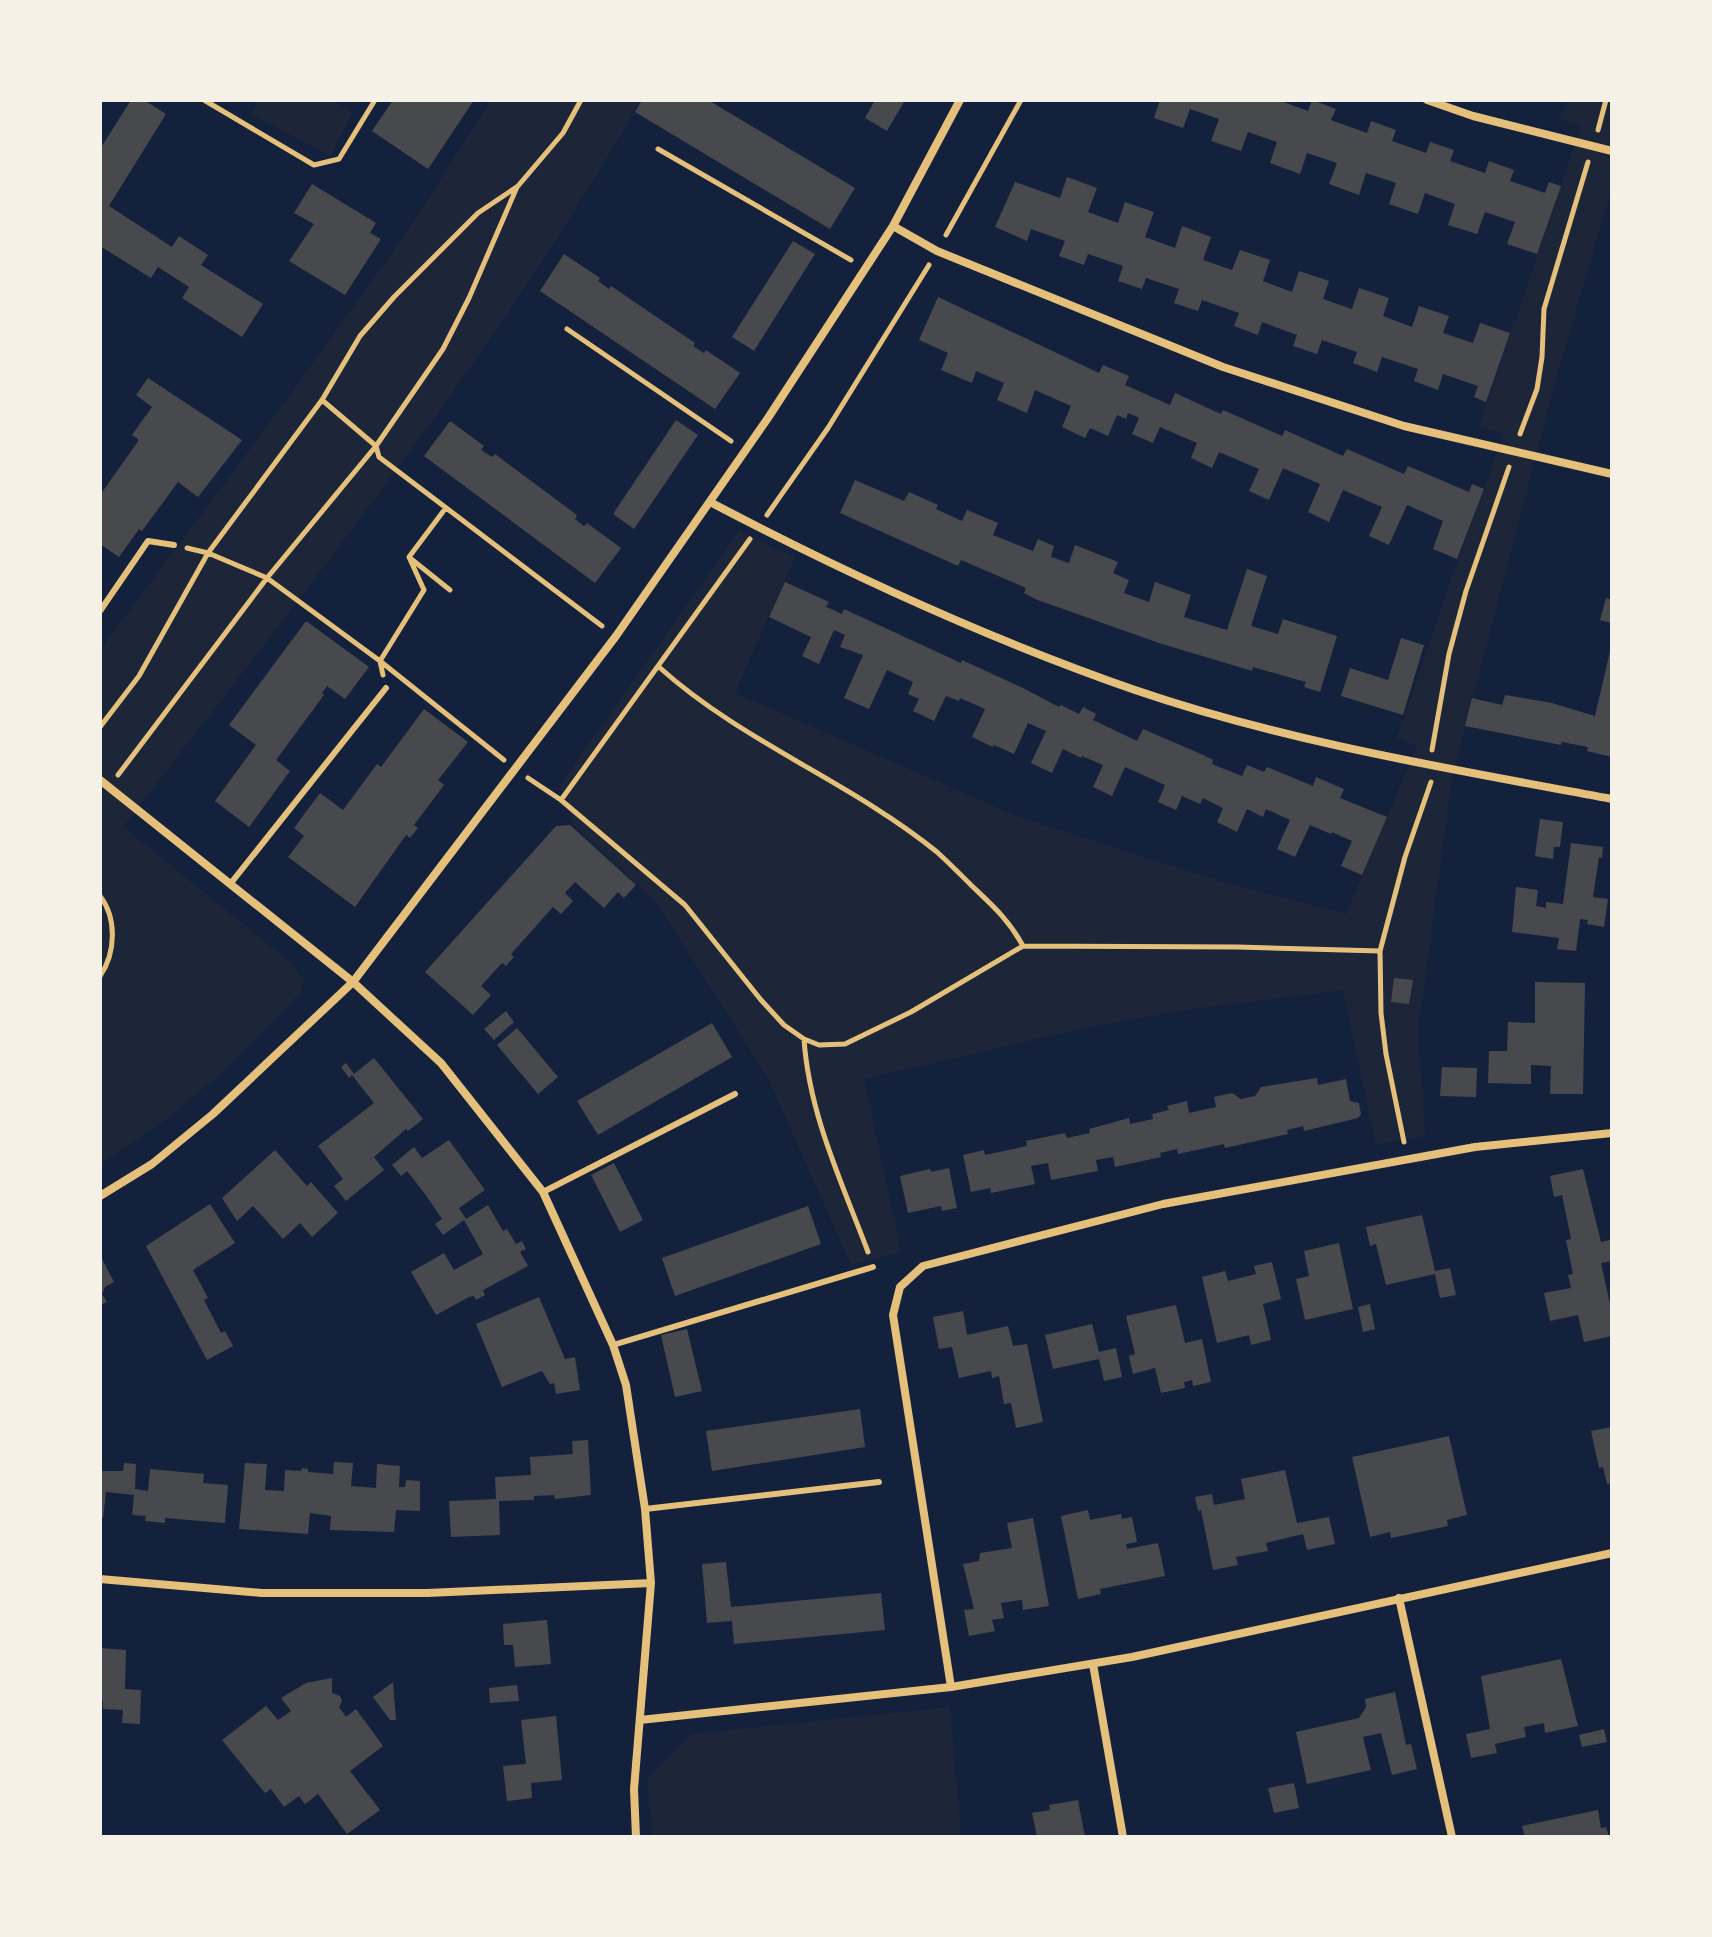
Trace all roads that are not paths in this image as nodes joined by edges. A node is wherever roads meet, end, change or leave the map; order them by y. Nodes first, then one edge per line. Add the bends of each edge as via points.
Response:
1 (960, 100) edge
2 (1427, 100) edge
3 (1612, 151) edge
4 (893, 226) junction
5 (1612, 474) edge
6 (710, 502) junction
7 (174, 545) road end
8 (100, 611) edge
9 (386, 688) dead end
10 (100, 780) edge
11 (1612, 799) edge
12 (231, 883) junction
13 (353, 982) junction
14 (735, 1094) dead end
15 (1612, 1133) edge
16 (543, 1192) junction
17 (100, 1196) edge
18 (873, 1267) road end
19 (613, 1345) junction
20 (879, 1482) dead end
21 (645, 1509) junction
22 (1612, 1553) edge
23 (100, 1579) edge
24 (651, 1583) junction
25 (1399, 1598) junction
26 (1093, 1664) junction
27 (951, 1687) junction
28 (640, 1720) junction
29 (636, 1837) edge
30 (1123, 1837) edge
31 (1452, 1837) edge

1 - 4 street
2 - 3 street
4 - 5 street via 937,251 1238,372 1404,426
4 - 6 street
6 - 11 street via 992,636 1137,690 1300,738
6 - 13 street via 616,636
7 - 8 lane via 148,541
9 - 12 lane
10 - 12 street
12 - 13 street
13 - 16 street via 441,1063
13 - 17 street via 213,1114 152,1164
14 - 16 lane
15 - 27 street via 1475,1147 1163,1204 923,1266 900,1287 893,1315
16 - 19 street
18 - 19 lane
19 - 21 street via 626,1385
20 - 21 lane
21 - 24 street
22 - 25 street
23 - 24 street via 262,1593 427,1593
24 - 28 street
25 - 26 street
25 - 31 street
26 - 27 street
26 - 30 street
27 - 28 street
28 - 29 street

